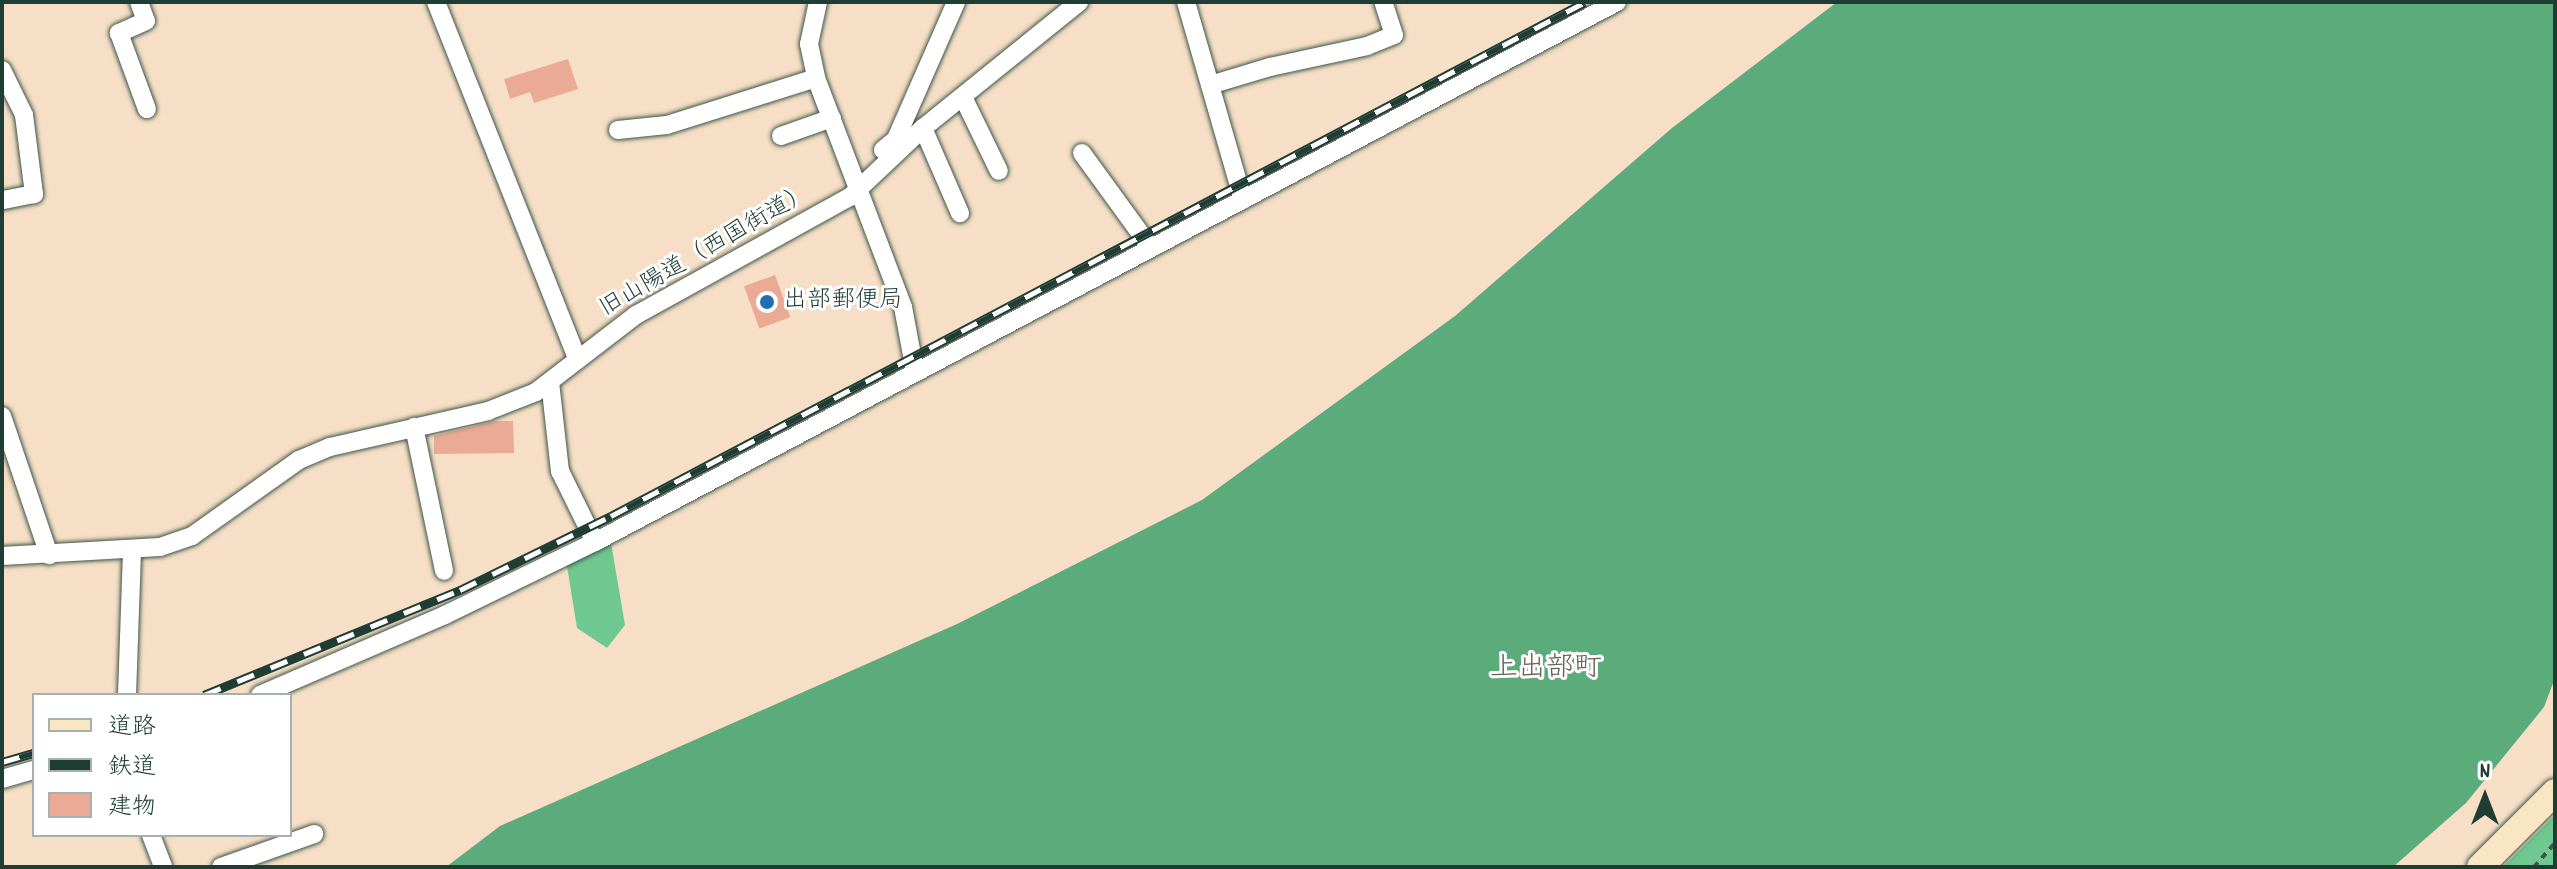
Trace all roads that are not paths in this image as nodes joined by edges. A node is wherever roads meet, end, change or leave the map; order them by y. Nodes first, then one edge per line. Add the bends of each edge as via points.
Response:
1 (139, 2) edge
2 (436, 2) edge
3 (818, 2) edge
4 (956, 2) edge
5 (1079, 2) edge
6 (1186, 2) edge
7 (1383, 2) edge
8 (1617, 2) edge
9 (2, 70) edge
10 (816, 78) junction
11 (1210, 85) junction
12 (963, 97) junction
13 (147, 109) dead end
14 (832, 118) junction
15 (923, 128) junction
16 (618, 130) dead end
17 (781, 136) dead end
18 (1082, 153) dead end
19 (999, 171) dead end
20 (859, 188) junction
21 (2, 200) edge
22 (1243, 200) junction
23 (960, 213) dead end
24 (1151, 248) junction
25 (577, 359) junction
26 (915, 371) junction
27 (550, 382) junction
28 (2, 416) edge
29 (414, 427) junction
30 (595, 542) junction
31 (132, 551) junction
32 (49, 555) junction
33 (2, 556) edge
34 (444, 571) dead end
35 (127, 693) edge
36 (265, 693) edge
37 (32, 771) edge
38 (2, 779) edge
39 (2555, 792) edge
40 (314, 834) dead end
41 (152, 837) edge
42 (163, 867) edge
43 (221, 867) edge
44 (2480, 867) edge

1 - 13 street via 146,21 119,33
2 - 25 street
3 - 10 street via 809,44
4 - 20 street via 896,139 866,166
5 - 12 street, 旧山陽道（西国街道）
6 - 11 street
7 - 11 street via 1394,35
8 - 22 street
9 - 21 street via 24,115 34,194
10 - 14 street
10 - 16 street via 667,125
11 - 22 street
12 - 15 street, 旧山陽道（西国街道）
12 - 19 street
14 - 17 street
14 - 20 street
15 - 20 street, 旧山陽道（西国街道）
15 - 23 street
18 - 24 street
20 - 25 street, 旧山陽道（西国街道） via 832,208 636,315
20 - 26 street via 903,307
22 - 24 street
24 - 26 street
25 - 27 street, 旧山陽道（西国街道）
26 - 30 street
27 - 29 street, 旧山陽道（西国街道） via 516,402
27 - 30 street via 560,471
28 - 32 street
29 - 31 street, 旧山陽道（西国街道） via 299,460 192,536
29 - 34 street
30 - 36 street via 445,615
31 - 32 street, 旧山陽道（西国街道）
31 - 35 street
32 - 33 street, 旧山陽道（西国街道）
37 - 38 street
39 - 44 main road
40 - 43 street
41 - 42 street

